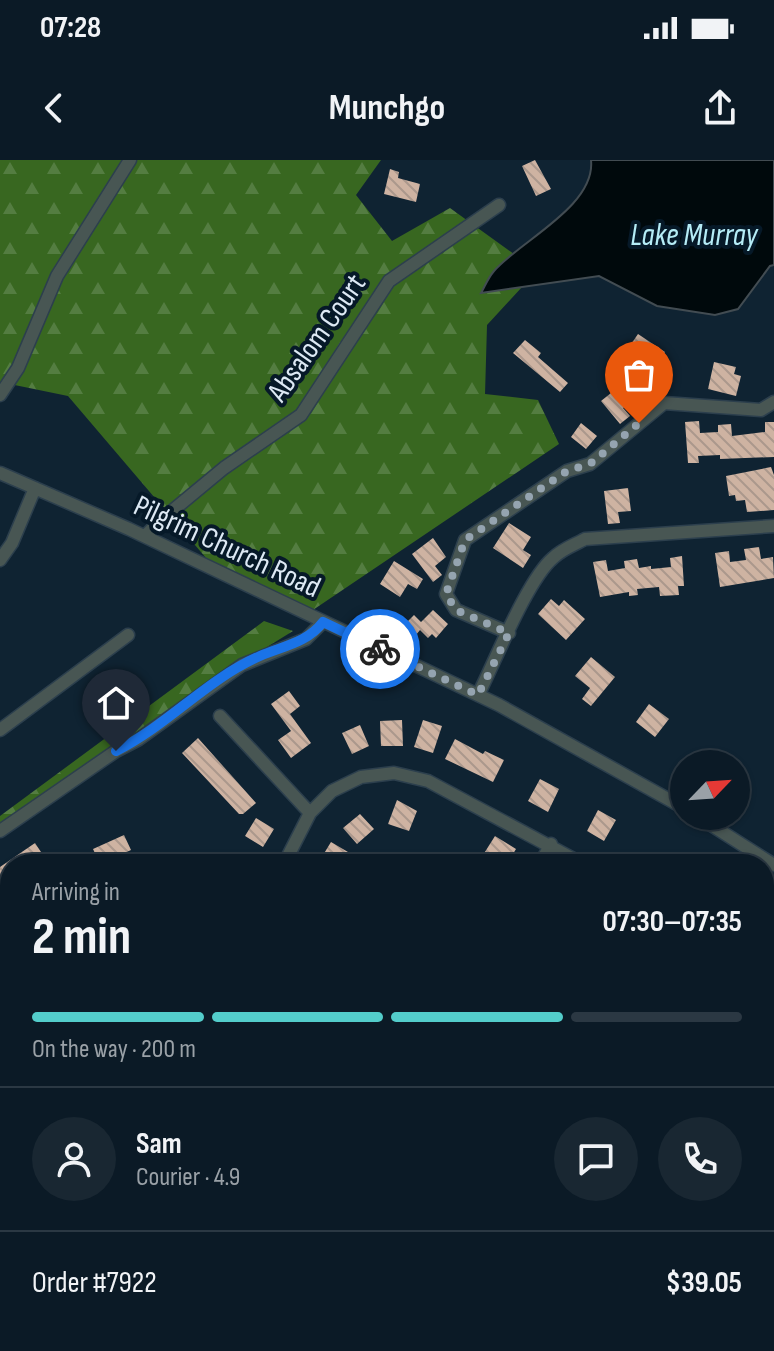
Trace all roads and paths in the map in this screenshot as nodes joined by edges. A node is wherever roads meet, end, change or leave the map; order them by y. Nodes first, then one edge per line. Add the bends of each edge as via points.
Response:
1 (130, 160) edge
2 (499, 205) dead end
3 (0, 395) edge
4 (774, 402) edge
5 (0, 473) edge
6 (35, 488) junction
7 (774, 526) edge
8 (145, 536) junction
9 (0, 560) edge
10 (323, 622) junction
11 (509, 633) junction
12 (128, 635) dead end
13 (478, 695) junction
14 (220, 716) dead end
15 (0, 730) edge
16 (670, 800) edge
17 (310, 813) junction
18 (719, 830) edge
19 (0, 831) edge
20 (551, 844) junction
21 (289, 854) edge
22 (546, 854) edge
23 (567, 854) edge
24 (757, 854) edge

1 - 3 street via 57,276 29,346
2 - 8 street, Absalom Court via 389,281 301,415 224,468
4 - 11 street via 761,410 664,403 590,464 567,471 465,540 446,594 456,610
5 - 6 street, Pilgrim Church Road
6 - 8 street, Pilgrim Church Road
6 - 9 street
7 - 11 street via 585,539 549,560
8 - 10 street, Pilgrim Church Road
10 - 13 street, Pilgrim Church Road
10 - 19 street via 306,639 242,665
11 - 13 street
12 - 15 street
13 - 16 street, Pilgrim Church Road
14 - 17 street
17 - 20 street via 332,791 361,777 394,773 428,781
17 - 21 street
18 - 24 street
20 - 22 street
20 - 23 street

